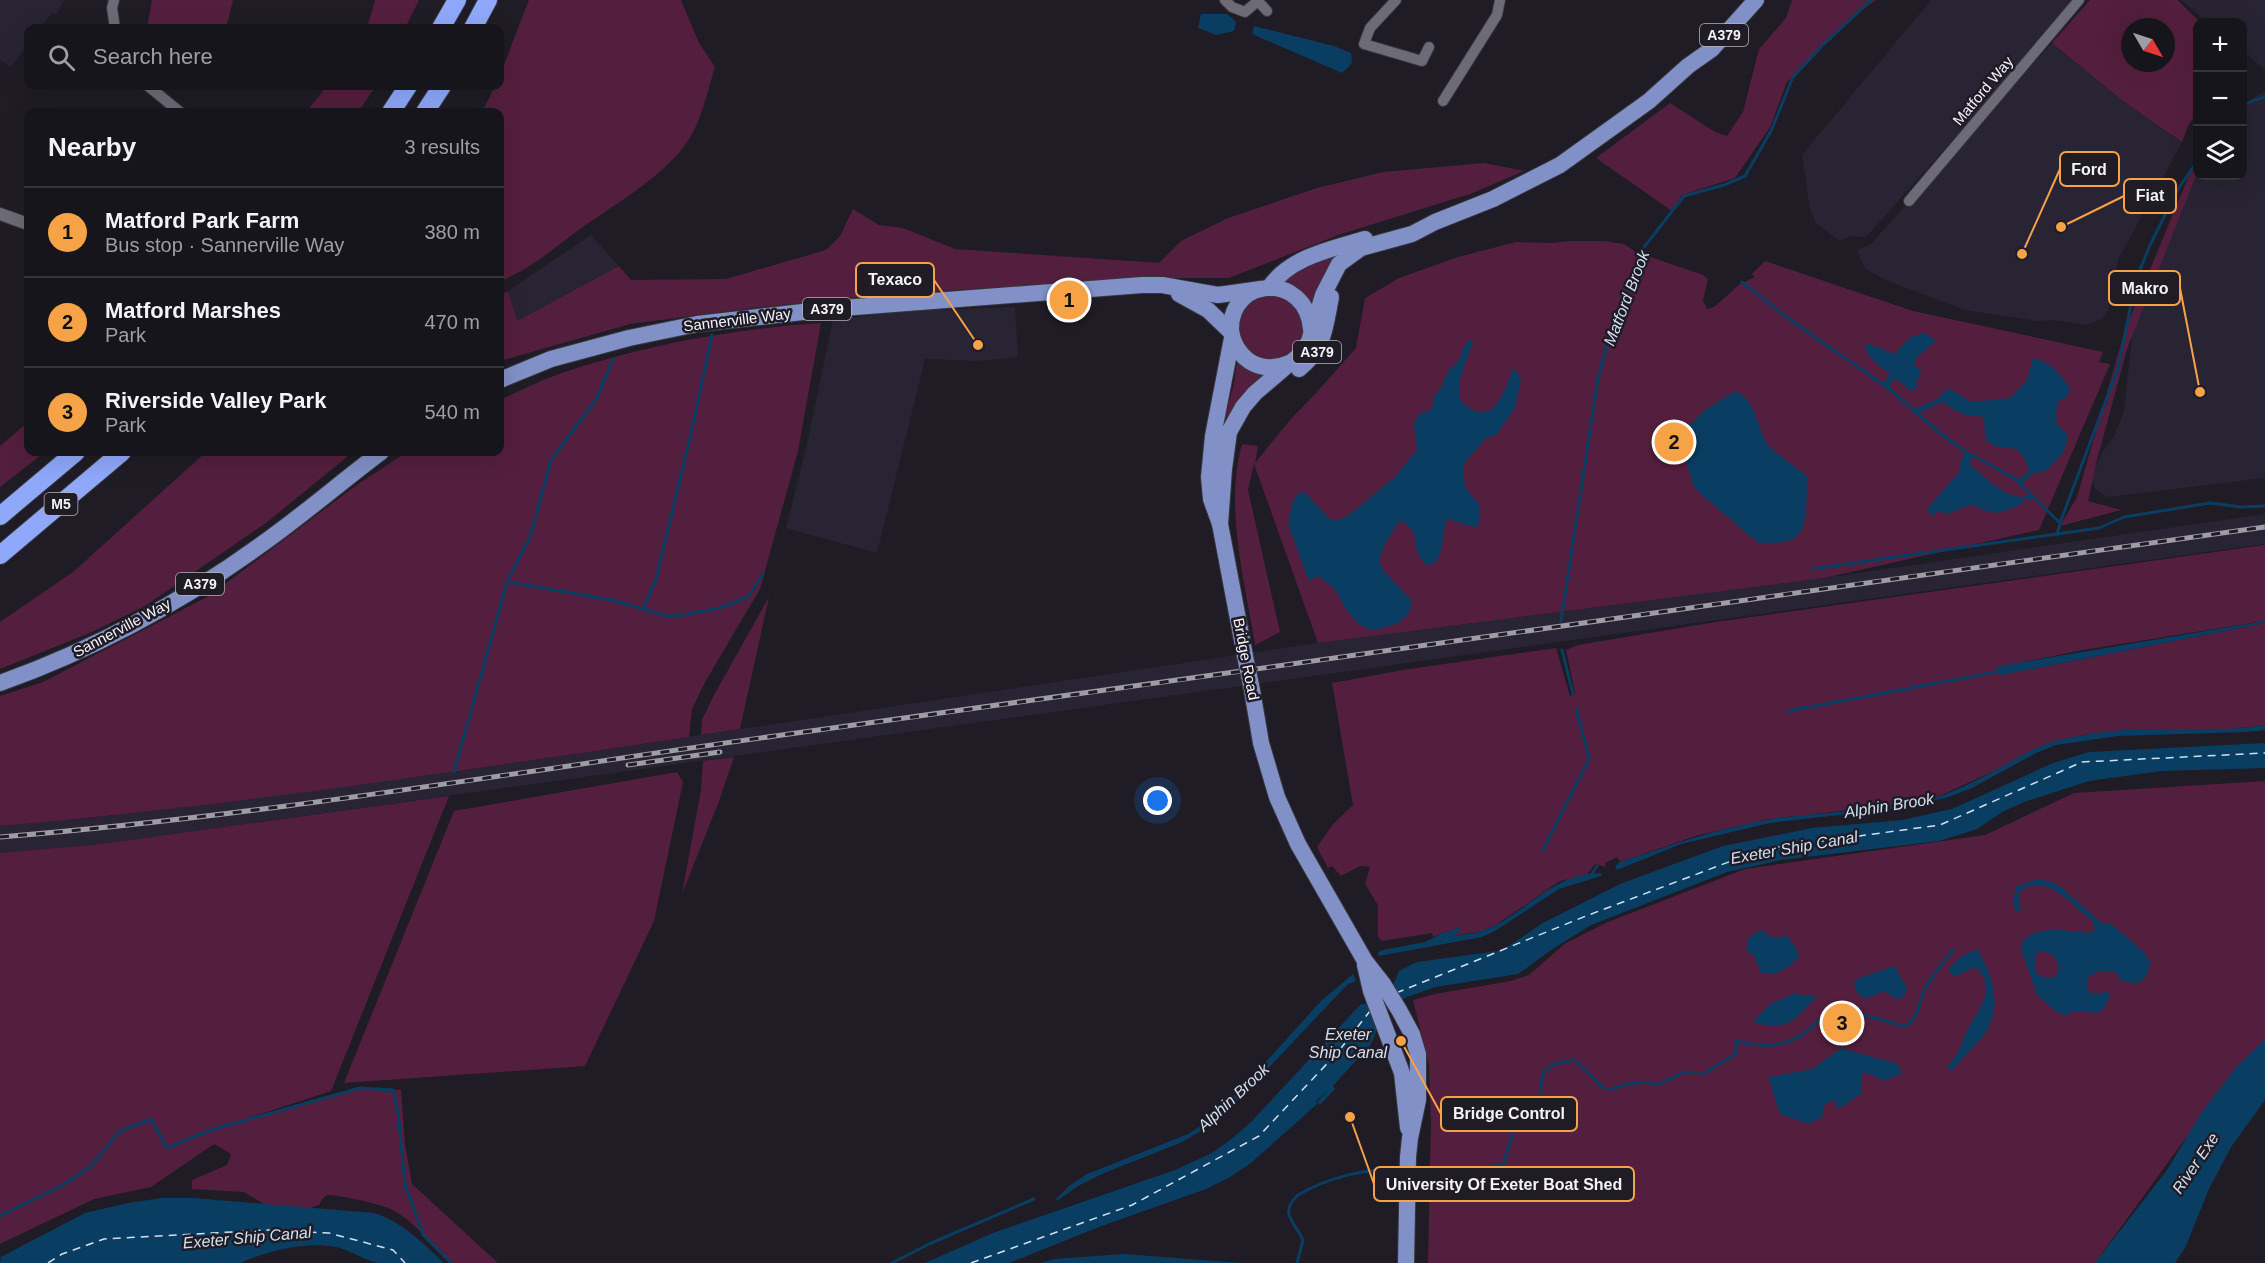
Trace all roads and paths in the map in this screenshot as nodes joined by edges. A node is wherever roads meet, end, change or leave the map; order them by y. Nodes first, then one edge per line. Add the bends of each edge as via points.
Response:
1 (114, 0) edge
2 (457, 0) edge
3 (488, 0) edge
4 (1225, 0) edge
5 (1258, 0) edge
6 (1396, 0) edge
7 (1500, 0) edge
8 (1741, 0) edge
9 (1756, 0) edge
10 (2079, 0) edge
11 (1267, 11) dead end
12 (114, 24) edge
13 (443, 24) edge
14 (475, 24) edge
15 (1429, 47) dead end
16 (1688, 66) junction
17 (153, 90) edge
18 (405, 90) edge
19 (439, 90) edge
20 (1443, 101) dead end
21 (175, 108) edge
22 (394, 108) edge
23 (428, 108) edge
24 (1909, 201) dead end
25 (0, 214) edge
26 (1435, 222) junction
27 (24, 223) edge
28 (1384, 243) junction
29 (1162, 285) junction
30 (1265, 288) junction
31 (1311, 330) junction
32 (1232, 335) junction
33 (1293, 361) junction
34 (504, 378) edge
35 (1227, 451) junction
36 (71, 456) edge
37 (117, 456) edge
38 (376, 456) edge
39 (0, 516) edge
40 (1220, 524) junction
41 (0, 555) edge
42 (0, 683) edge
43 (1380, 993) junction
44 (1410, 1138) junction
45 (1406, 1261) edge

1 - 12 street
2 - 13 highway
3 - 14 highway
4 - 5 street via 1245,12
5 - 11 street
6 - 15 street via 1359,42 1422,61
7 - 20 street via 1497,15
8 - 16 main road, A379 via 1703,42
9 - 16 main road, A379 via 1712,49
10 - 24 street, Matford Way
16 - 26 main road, A379 via 1641,108 1560,165 1493,200
17 - 21 street
18 - 22 highway
19 - 23 highway
25 - 27 street
26 - 28 main road, A379
26 - 30 main road, A379 via 1409,226 1307,258 1285,270
28 - 31 main road, A379 via 1361,248 1340,264 1323,295
28 - 35 main road, A379 via 1362,254 1342,271 1330,298 1316,354 1255,403
29 - 30 main road, Sannerville Way / A379 via 1218,295
29 - 32 main road, Sannerville Way / A379 via 1208,310
29 - 34 main road, Sannerville Way / A379 via 829,309 697,324 562,356
30 - 31 main road, A379 via 1287,291 1301,300
30 - 32 main road, A379 via 1240,303 1232,320
31 - 33 main road, A379 via 1303,352
32 - 33 main road, A379 via 1244,357 1258,365 1274,367
32 - 40 main road, Bridge Road / A379 via 1210,458 1211,500
33 - 35 main road, A379 via 1243,407 1229,432
35 - 40 main road, A379
36 - 39 highway, M5
37 - 41 highway, M5
38 - 42 main road, Sannerville Way / A379 via 261,545 167,605 70,656
40 - 43 main road, Bridge Road / A379, bridge via 1261,743 1277,797
43 - 44 main road, Bridge Road / A379 via 1402,1073
43 - 44 main road, Bridge Road / A379 via 1399,1010 1418,1054 1418,1100
44 - 45 main road, Bridge Road / A379

